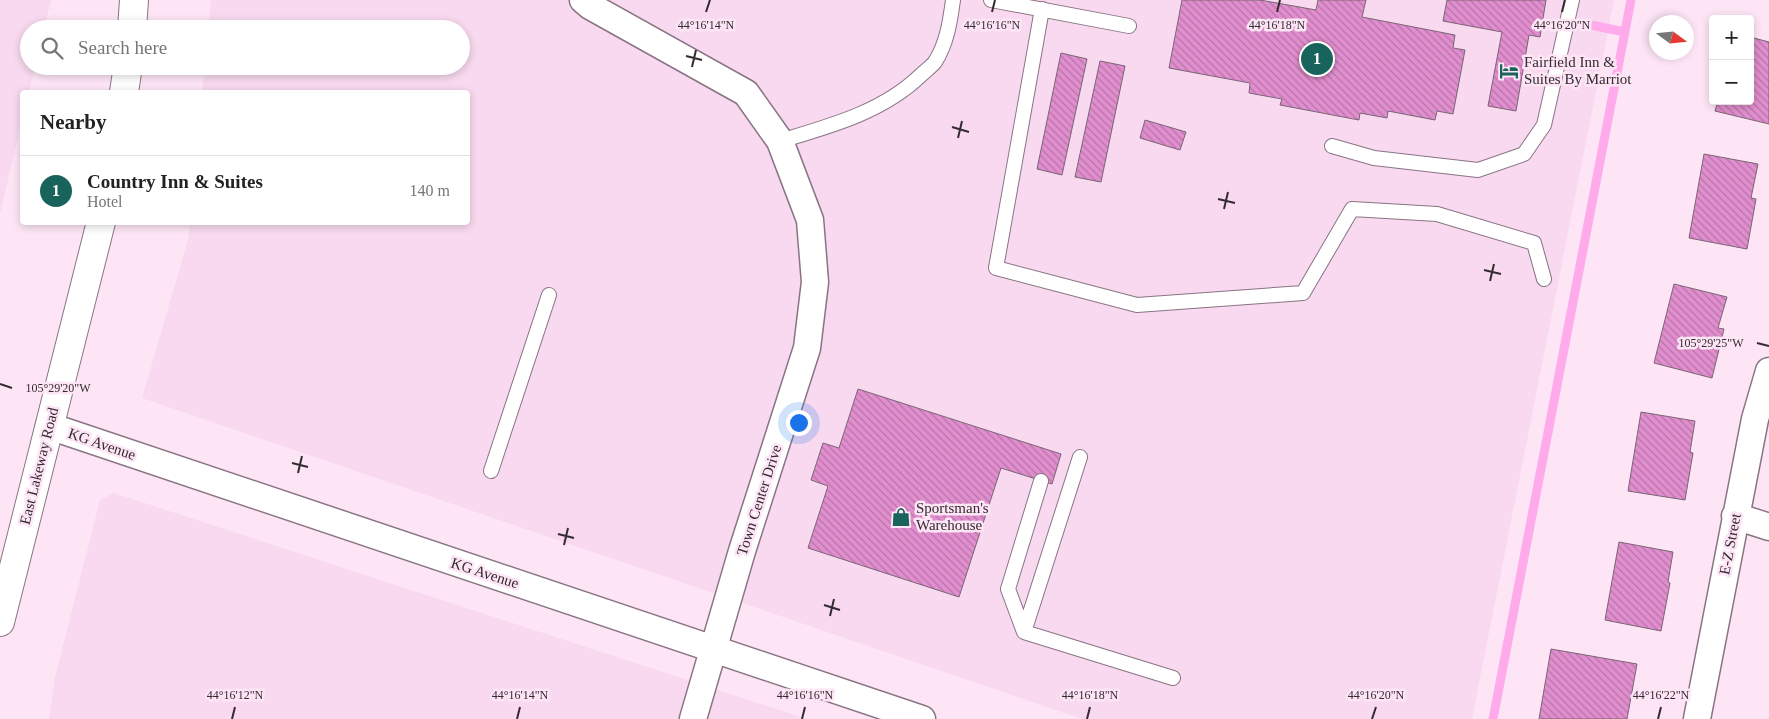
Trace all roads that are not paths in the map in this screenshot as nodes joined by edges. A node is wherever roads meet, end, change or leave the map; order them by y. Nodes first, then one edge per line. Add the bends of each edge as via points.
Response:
1 (134, 0) edge
2 (584, 0) edge
3 (953, 0) edge
4 (991, 0) edge
5 (1572, 0) edge
6 (1042, 9) junction
7 (133, 20) edge
8 (1130, 26) dead end
9 (127, 75) edge
10 (124, 90) edge
11 (780, 140) junction
12 (1332, 146) dead end
13 (100, 225) edge
14 (1544, 279) dead end
15 (549, 295) dead end
16 (1769, 371) edge
17 (49, 426) junction
18 (1080, 457) dead end
19 (491, 471) dead end
20 (1041, 481) dead end
21 (1735, 516) junction
22 (1769, 527) edge
23 (0, 622) edge
24 (1024, 632) junction
25 (713, 648) junction
26 (1173, 678) dead end
27 (693, 719) edge
28 (922, 719) edge
29 (1697, 719) edge

1 - 7 main road
2 - 11 street, Town Center Drive via 746,93
3 - 11 lane via 949,30 934,63 906,90 875,108
4 - 6 lane
5 - 12 lane via 1544,125 1524,154 1478,170 1374,158
6 - 8 lane
6 - 14 lane via 996,268 1137,305 1303,293 1352,209 1437,214 1534,243
9 - 10 main road
11 - 25 street, Town Center Drive via 810,220 815,282 807,348
13 - 17 main road, East Lakeway Road
15 - 19 lane
16 - 21 street, E-Z Street
17 - 23 main road, East Lakeway Road
17 - 25 street, KG Avenue
18 - 24 lane
20 - 24 lane via 1008,589
21 - 22 street
21 - 29 street, E-Z Street
24 - 26 lane
25 - 27 street, Town Center Drive
25 - 28 street, KG Avenue

